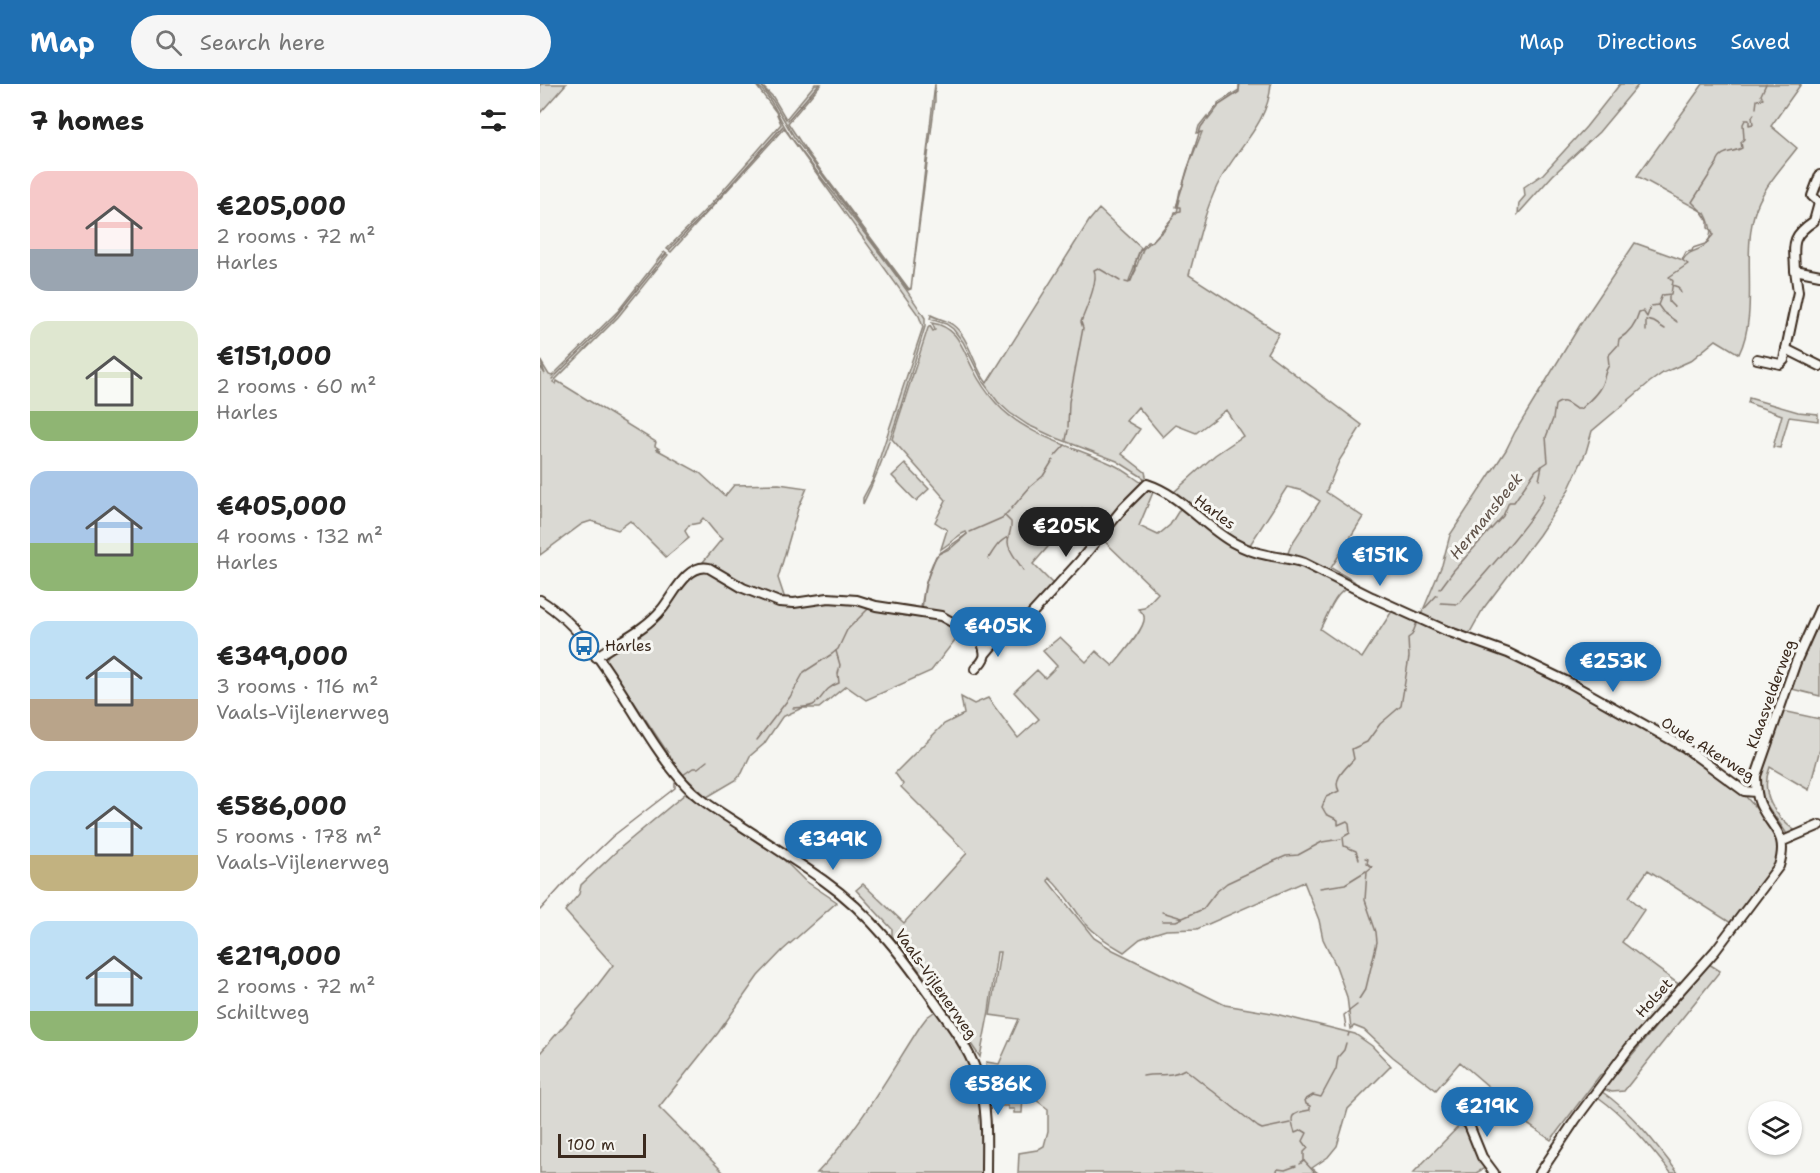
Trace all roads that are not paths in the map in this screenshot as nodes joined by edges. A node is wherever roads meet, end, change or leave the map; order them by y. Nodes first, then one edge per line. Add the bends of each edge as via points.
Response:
1 (1820, 175) edge
2 (1819, 203) edge
3 (1796, 270) junction
4 (1820, 275) edge
5 (1786, 349) junction
6 (1757, 359) dead end
7 (1820, 366) edge
8 (540, 600) edge
9 (1820, 608) edge
10 (1002, 634) junction
11 (980, 637) junction
12 (1462, 637) joint
13 (986, 653) junction
14 (596, 657) junction
15 (975, 669) dead end
16 (1756, 792) junction
17 (1820, 825) edge
18 (1783, 842) junction
19 (1464, 1120) dead end
20 (986, 1173) edge
21 (1494, 1173) edge
22 (1540, 1173) edge

1 - 2 street via 1812,196
2 - 3 street via 1814,221 1798,232 1794,246
3 - 4 street
3 - 5 street via 1798,292
5 - 6 street via 1783,363
5 - 7 street
8 - 14 street, Vaals-Vijlenerweg via 570,624
9 - 16 street, Klaasvelderweg via 1760,762
10 - 11 street, Harles
10 - 12 street, Harles via 1024,622 1147,484 1164,490 1244,548 1304,562
10 - 13 street, Harles
11 - 13 street
11 - 14 street via 941,616 857,600 778,602 703,567 683,581 657,615
12 - 16 street, Oude Akerweg via 1508,653 1568,682 1684,747 1744,791
13 - 15 street, Harles
14 - 20 street, Vaals-Vijlenerweg via 692,791 841,894 886,935 911,968 960,1039 977,1072 985,1110
16 - 18 street, Oude Akerweg
17 - 18 street
18 - 22 street, Holset via 1779,866 1769,882 1715,951 1629,1048
19 - 21 street

